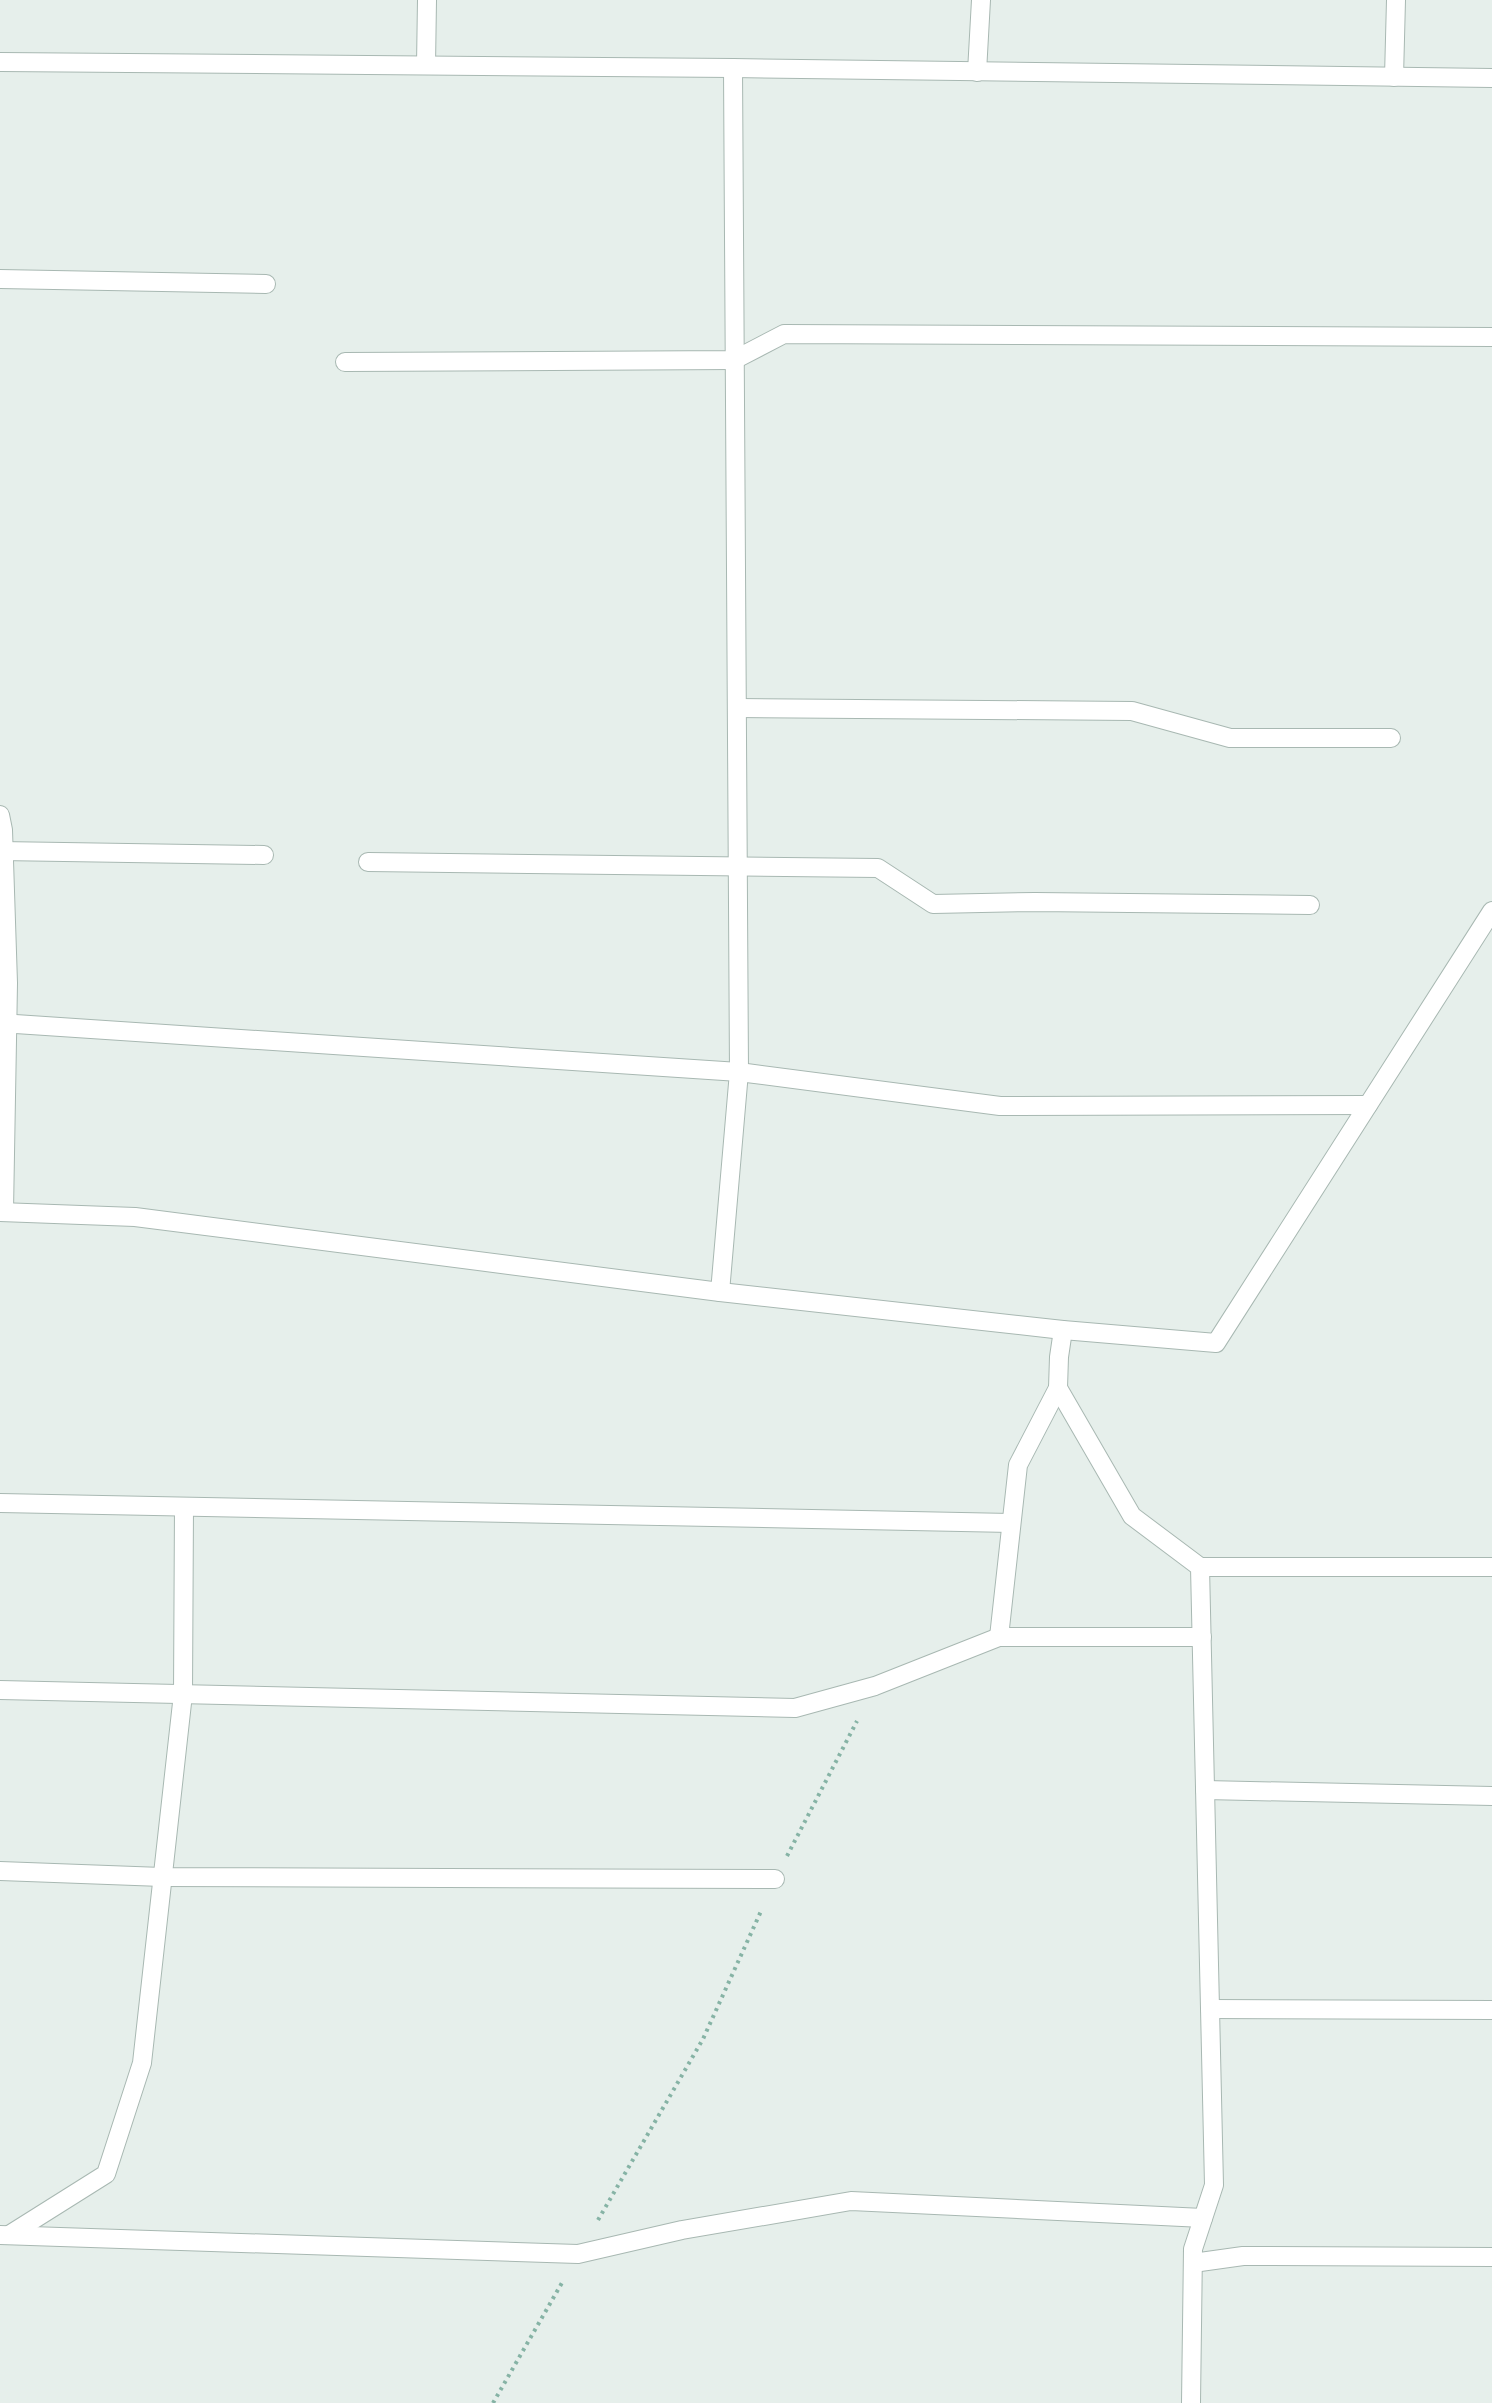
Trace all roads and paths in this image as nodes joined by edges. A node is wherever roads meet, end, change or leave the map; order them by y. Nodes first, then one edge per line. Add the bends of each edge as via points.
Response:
1 (428, 0) edge
2 (981, 0) edge
3 (1396, 0) edge
4 (0, 62) edge
5 (426, 65) junction
6 (733, 68) junction
7 (977, 72) junction
8 (1394, 77) junction
9 (1492, 78) edge
10 (0, 279) edge
11 (266, 284) dead end
12 (1492, 338) edge
13 (734, 360) junction
14 (345, 362) dead end
15 (737, 708) junction
16 (1391, 738) dead end
17 (0, 815) edge
18 (2, 851) edge
19 (264, 855) dead end
20 (368, 862) dead end
21 (738, 868) junction
22 (1310, 905) dead end
23 (1492, 911) edge
24 (4, 1023) edge
25 (740, 1072) junction
26 (1368, 1105) junction
27 (2, 1211) edge
28 (720, 1292) junction
29 (1063, 1330) junction
30 (1058, 1388) junction
31 (0, 1503) edge
32 (184, 1507) junction
33 (1011, 1523) junction
34 (1200, 1567) junction
35 (1492, 1567) edge
36 (999, 1636) junction
37 (1202, 1636) junction
38 (875, 1686) junction
39 (0, 1690) edge
40 (183, 1694) junction
41 (1205, 1790) junction
42 (1492, 1796) edge
43 (0, 1871) edge
44 (162, 1877) junction
45 (775, 1879) junction
46 (1210, 2009) junction
47 (1492, 2010) edge
48 (1203, 2218) junction
49 (5, 2235) edge
50 (578, 2254) junction
51 (1492, 2257) edge
52 (1193, 2263) junction
53 (493, 2403) edge
54 (1191, 2403) edge

1 - 5 street
2 - 7 street
3 - 8 street
4 - 5 street
5 - 6 street
6 - 7 street
6 - 13 street
7 - 8 street
8 - 9 street
10 - 11 street
12 - 13 street via 784,334
13 - 14 street
13 - 15 street
15 - 16 street via 1131,711 1230,738
15 - 21 street
17 - 18 street
18 - 19 street
18 - 24 street
20 - 21 street
21 - 22 street via 878,868 933,904
21 - 25 street
23 - 26 street
24 - 25 street
24 - 27 street
25 - 26 street via 1000,1106
25 - 28 street
26 - 29 street via 1216,1343
27 - 28 street via 135,1217
28 - 29 street
29 - 30 street
30 - 33 street via 1018,1465
30 - 34 street via 1131,1516
31 - 32 street
32 - 33 street
32 - 40 street
33 - 36 street
34 - 35 street
34 - 37 street
36 - 37 street
36 - 38 street
37 - 41 street
38 - 40 street via 795,1708
38 - 45 path
39 - 40 street
40 - 44 street
41 - 42 street
41 - 46 street
43 - 44 street
44 - 45 street
44 - 49 street via 142,2063 106,2174
45 - 50 path via 703,2039
46 - 47 street
46 - 48 street via 1215,2185
48 - 50 street via 851,2201 682,2230
48 - 52 street via 1193,2249
49 - 50 street
50 - 53 path
51 - 52 street via 1243,2256
52 - 54 street

